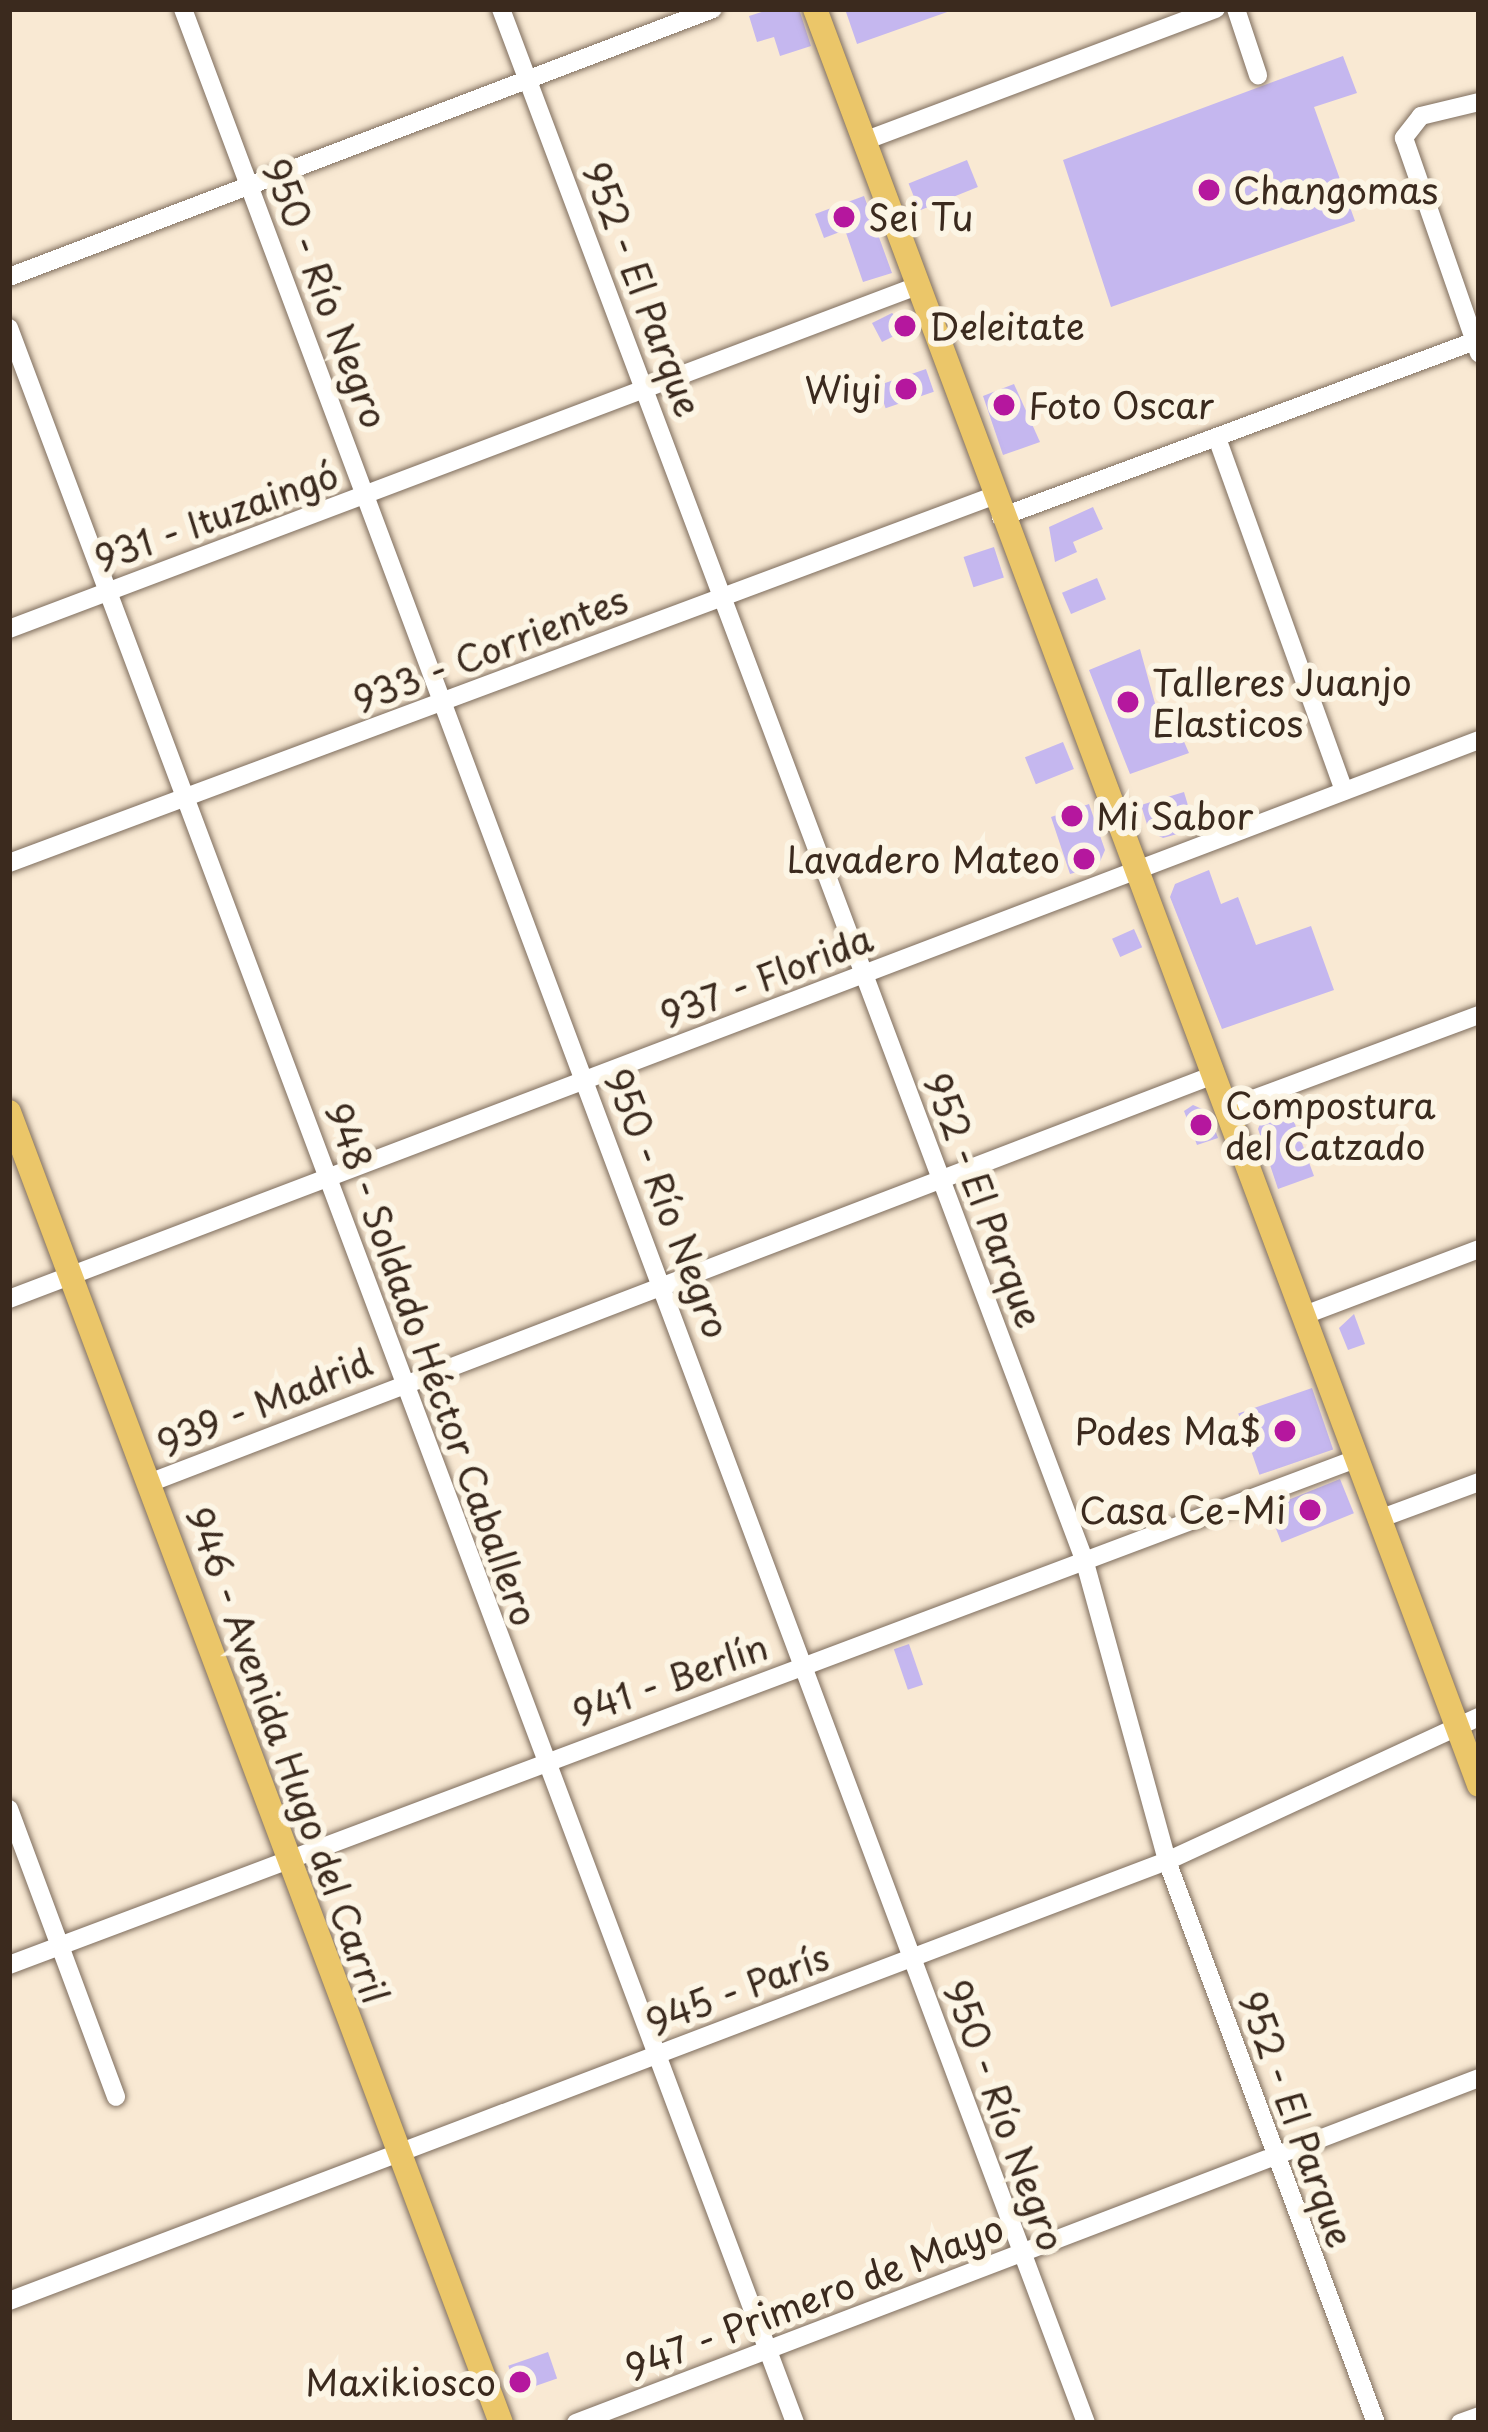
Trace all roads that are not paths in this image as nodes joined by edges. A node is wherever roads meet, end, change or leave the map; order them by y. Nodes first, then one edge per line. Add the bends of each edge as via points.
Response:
1 (183, 9) edge
2 (501, 9) edge
3 (713, 9) edge
4 (814, 9) edge
5 (1216, 9) edge
6 (1236, 9) edge
7 (1258, 75) dead end
8 (528, 79) junction
9 (1479, 102) edge
10 (864, 141) junction
11 (249, 184) junction
12 (9, 277) edge
13 (916, 286) junction
14 (9, 328) edge
15 (1477, 347) edge
16 (645, 389) junction
17 (1217, 438) junction
18 (368, 495) junction
19 (997, 506) junction
20 (110, 590) junction
21 (725, 595) junction
22 (9, 629) edge
23 (444, 701) junction
24 (1479, 740) edge
25 (1344, 791) junction
26 (188, 797) junction
27 (9, 863) edge
28 (1139, 871) junction
29 (864, 973) junction
30 (1479, 1015) edge
31 (1211, 1076) junction
32 (585, 1081) junction
33 (1226, 1109) junction
34 (9, 1112) edge
35 (326, 1178) junction
36 (943, 1182) junction
37 (1479, 1249) edge
38 (71, 1276) junction
39 (664, 1283) junction
40 (9, 1300) edge
41 (1302, 1316) junction
42 (408, 1381) junction
43 (1356, 1460) junction
44 (1479, 1482) edge
45 (148, 1483) junction
46 (1379, 1519) junction
47 (1084, 1559) junction
48 (806, 1665) junction
49 (1467, 1721) edge
50 (543, 1761) junction
51 (1479, 1785) edge
52 (9, 1809) edge
53 (288, 1858) junction
54 (1167, 1862) junction
55 (60, 1946) junction
56 (912, 1957) junction
57 (9, 1965) edge
58 (658, 2055) junction
59 (1479, 2078) edge
60 (116, 2097) dead end
61 (398, 2153) junction
62 (1274, 2157) junction
63 (1020, 2253) junction
64 (9, 2301) edge
65 (768, 2351) junction
66 (1479, 2416) edge
67 (501, 2423) edge
68 (576, 2423) edge
69 (795, 2423) edge
70 (1086, 2423) edge
71 (1376, 2423) edge
72 (1460, 2423) edge

1 - 11 street, 950 - Río Negro
2 - 8 street, 952 - El Parque
3 - 8 street
4 - 10 main road
5 - 10 street
6 - 7 street
8 - 11 street
8 - 16 street, 952 - El Parque
9 - 15 street via 1421,116 1404,138
10 - 13 main road
11 - 12 street
11 - 18 street, 950 - Río Negro
13 - 16 street, 931 - Ituzaingó
13 - 19 main road
14 - 20 street, 948 - Soldado Héctor Caballero
15 - 17 street, 933 - Corrientes
16 - 18 street, 931 - Ituzaingó
16 - 21 street, 952 - El Parque
17 - 19 street, 933 - Corrientes
17 - 25 street
18 - 20 street, 931 - Ituzaingó
18 - 23 street, 950 - Río Negro
19 - 21 street, 933 - Corrientes
19 - 28 main road
20 - 22 street, 931 - Ituzaingó
20 - 26 street, 948 - Soldado Héctor Caballero
21 - 23 street, 933 - Corrientes
21 - 29 street, 952 - El Parque
23 - 26 street, 933 - Corrientes
23 - 32 street, 950 - Río Negro
24 - 25 street, 937 - Florida
25 - 28 street, 937 - Florida
26 - 27 street, 933 - Corrientes
26 - 35 street, 948 - Soldado Héctor Caballero
28 - 29 street, 937 - Florida
28 - 31 main road
29 - 32 street, 937 - Florida
29 - 36 street, 952 - El Parque
30 - 33 street
31 - 33 main road
31 - 36 street, 939 - Madrid
32 - 35 street, 937 - Florida
32 - 39 street, 950 - Río Negro
33 - 41 main road
34 - 38 main road, 946 - Avenida Hugo del Carril
35 - 38 street, 937 - Florida
35 - 42 street, 948 - Soldado Héctor Caballero
36 - 39 street, 939 - Madrid
36 - 47 street, 952 - El Parque
37 - 41 street
38 - 40 street, 937 - Florida
38 - 45 main road, 946 - Avenida Hugo del Carril
39 - 42 street, 939 - Madrid
39 - 48 street, 950 - Río Negro
41 - 43 main road
42 - 45 street, 939 - Madrid
42 - 50 street, 948 - Soldado Héctor Caballero
43 - 46 main road
43 - 47 street, 941 - Berlín
44 - 46 street
45 - 53 main road, 946 - Avenida Hugo del Carril
46 - 49 main road
47 - 48 street, 941 - Berlín
47 - 54 street, 952 - El Parque
48 - 50 street, 941 - Berlín
48 - 56 street, 950 - Río Negro
49 - 51 main road
49 - 54 street, 945 - París
50 - 53 street, 941 - Berlín
50 - 58 street, 948 - Soldado Héctor Caballero
52 - 55 street
53 - 55 street, 941 - Berlín
53 - 61 main road, 946 - Avenida Hugo del Carril
54 - 56 street, 945 - París
54 - 62 street, 952 - El Parque
55 - 57 street, 941 - Berlín
55 - 60 street
56 - 58 street, 945 - París
56 - 63 street, 950 - Río Negro
58 - 61 street, 945 - París
58 - 65 street, 948 - Soldado Héctor Caballero
59 - 62 street, 947 - Primero de Mayo
61 - 64 street, 945 - París
61 - 67 main road, 946 - Avenida Hugo del Carril
62 - 63 street, 947 - Primero de Mayo
62 - 71 street, 952 - El Parque
63 - 65 street, 947 - Primero de Mayo
63 - 70 street, 950 - Río Negro
65 - 68 street, 947 - Primero de Mayo
65 - 69 street, 948 - Soldado Héctor Caballero
66 - 72 street

